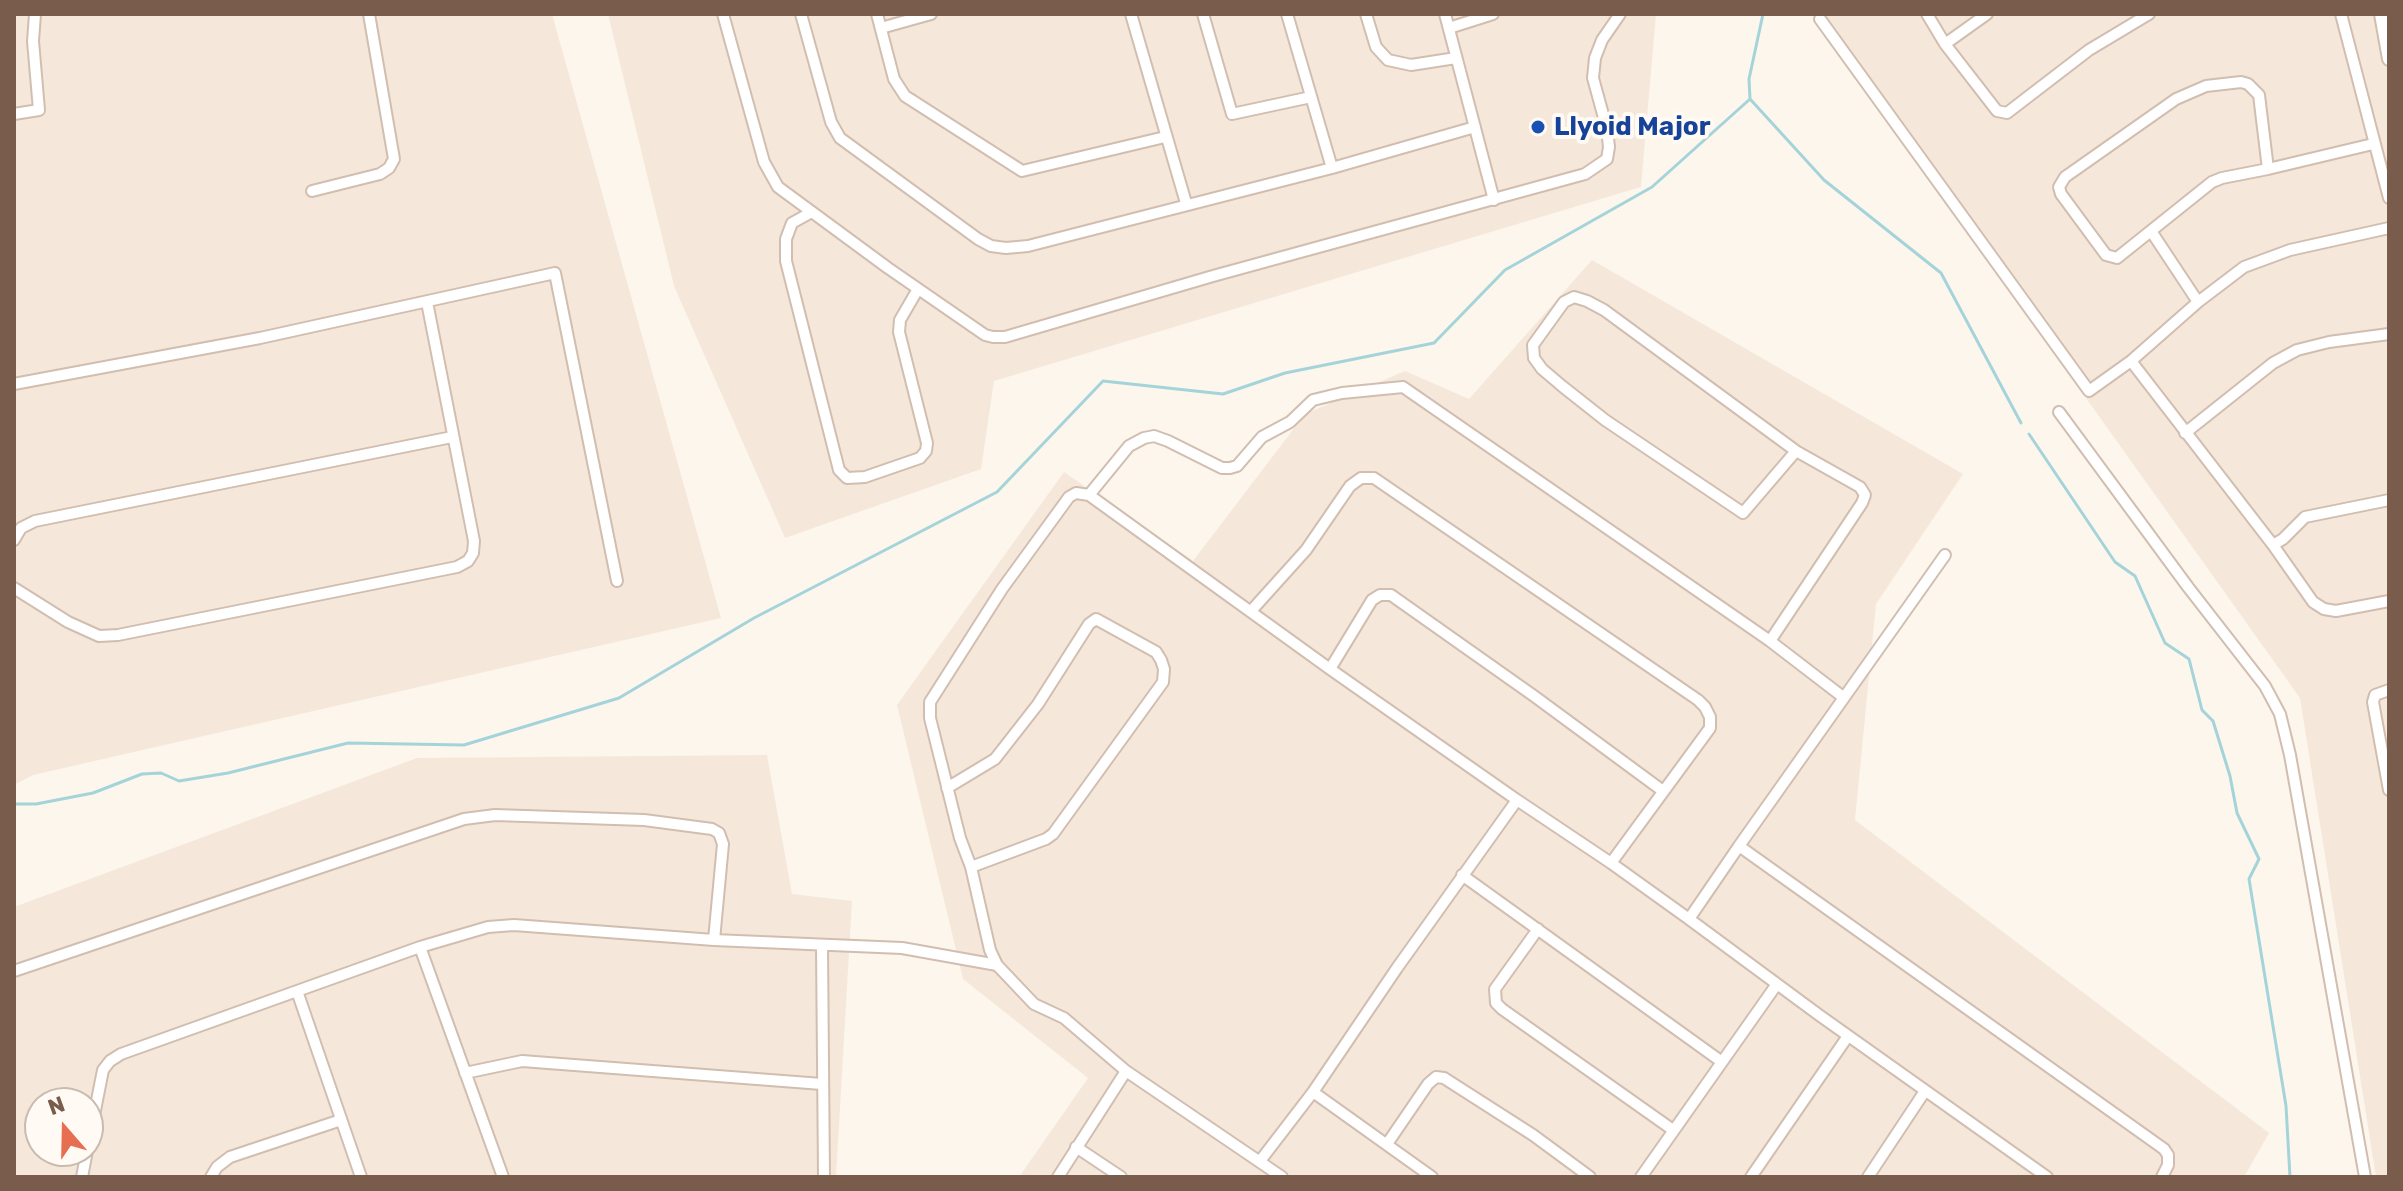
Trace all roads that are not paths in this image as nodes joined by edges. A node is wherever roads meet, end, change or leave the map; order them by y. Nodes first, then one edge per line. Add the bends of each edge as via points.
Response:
1 (35, 14) edge
2 (369, 14) edge
3 (723, 14) edge
4 (801, 14) edge
5 (877, 14) edge
6 (931, 14) edge
7 (1131, 14) edge
8 (1203, 14) edge
9 (1287, 14) edge
10 (1366, 14) edge
11 (1445, 14) edge
12 (1493, 14) edge
13 (1620, 14) edge
14 (1927, 14) edge
15 (1987, 14) edge
16 (2149, 14) edge
17 (2341, 14) edge
18 (2381, 14) edge
19 (1820, 19) dead end
20 (881, 28) junction
21 (1449, 28) junction
22 (1945, 44) junction
23 (1456, 58) junction
24 (2389, 59) edge
25 (1311, 97) junction
26 (14, 114) edge
27 (1475, 127) junction
28 (1165, 137) junction
29 (2373, 144) junction
30 (1332, 168) junction
31 (2268, 169) junction
32 (312, 191) dead end
33 (2389, 198) edge
34 (1494, 200) junction
35 (1186, 203) junction
36 (810, 213) junction
37 (2389, 228) edge
38 (2151, 231) junction
39 (918, 289) junction
40 (427, 302) junction
41 (2198, 302) junction
42 (2389, 334) edge
43 (2131, 361) junction
44 (14, 384) edge
45 (2059, 412) dead end
46 (2185, 433) junction
47 (452, 437) junction
48 (1796, 451) junction
49 (1089, 495) junction
50 (2389, 500) edge
51 (14, 540) edge
52 (2273, 545) junction
53 (1945, 555) dead end
54 (617, 581) dead end
55 (14, 588) edge
56 (2389, 601) edge
57 (1251, 611) junction
58 (1770, 641) junction
59 (1330, 669) junction
60 (2389, 690) edge
61 (1843, 697) junction
62 (947, 788) junction
63 (2389, 790) edge
64 (1663, 791) junction
65 (1517, 800) junction
66 (1739, 846) junction
67 (1611, 863) junction
68 (971, 867) junction
69 (1462, 875) junction
70 (1689, 919) junction
71 (1538, 929) junction
72 (714, 940) junction
73 (822, 946) junction
74 (420, 947) junction
75 (997, 965) junction
76 (14, 971) edge
77 (1777, 984) junction
78 (297, 991) junction
79 (1848, 1036) junction
80 (1722, 1062) junction
81 (1126, 1071) junction
82 (465, 1073) junction
83 (822, 1084) junction
84 (100, 1087) edge
85 (1925, 1091) junction
86 (1313, 1092) junction
87 (341, 1120) junction
88 (1673, 1130) junction
89 (1387, 1144) junction
90 (1076, 1147) junction
91 (1260, 1161) junction
92 (1870, 1173) edge
93 (211, 1177) edge
94 (361, 1177) edge
95 (503, 1177) edge
96 (824, 1177) edge
97 (1058, 1177) edge
98 (1121, 1177) edge
99 (1282, 1177) edge
100 (1432, 1177) edge
101 (1590, 1177) edge
102 (1641, 1177) edge
103 (1751, 1177) edge
104 (1883, 1177) edge
105 (2047, 1177) edge
106 (2162, 1177) edge
107 (2365, 1177) edge

1 - 26 street via 39,110
2 - 32 street via 394,159 380,174
3 - 36 street via 764,162 778,187
4 - 35 street via 840,138 991,246 1028,246
5 - 20 street
6 - 20 street
7 - 28 street
8 - 25 street via 1232,114
9 - 25 street
10 - 23 street via 1376,47 1388,60 1411,65
11 - 21 street
12 - 21 street
13 - 34 street via 1602,40 1593,78 1607,129 1607,159 1585,174
14 - 22 street
15 - 22 street
16 - 22 street via 2081,56 2007,113 1997,111
17 - 29 street
18 - 24 street
19 - 43 street via 2089,391
20 - 28 street via 894,79 905,96 1022,171
21 - 23 street
23 - 27 street
25 - 30 street
27 - 30 street
27 - 34 street
28 - 35 street
29 - 31 street
29 - 33 street
30 - 35 street
31 - 38 street via 2212,182
31 - 38 street via 2255,90 2241,82 2190,91 2065,177 2059,187 2110,258 2123,255
34 - 39 street via 1005,337 985,335
36 - 39 street
36 - 39 street via 792,223 786,261 839,470 847,478 879,473 926,451 899,332
37 - 41 street via 2290,250 2244,267
38 - 41 street
40 - 44 street
40 - 47 street
40 - 54 street via 555,273
41 - 43 street
42 - 46 street via 2297,350
43 - 46 street
45 - 107 street via 2265,686 2280,714
46 - 52 street
47 - 51 street via 35,521 21,528
47 - 55 street via 474,541 468,561 457,567 99,636
48 - 48 street via 1587,301 1574,297 1564,302 1533,345 1534,358 1562,386 1743,513
48 - 58 street via 1852,481 1865,495
49 - 57 street
49 - 58 street via 1129,446 1144,438 1154,436 1230,468 1313,400 1403,387
49 - 62 street via 1069,497 930,702
50 - 52 street via 2305,517
52 - 56 street via 2313,602 2324,609
53 - 61 street
57 - 59 street
57 - 64 street via 1306,550 1350,486 1361,478 1374,478 1705,707 1710,728
58 - 61 street
59 - 64 street via 1372,600 1391,595
59 - 65 street
60 - 63 street via 2375,695 2373,702
61 - 66 street
62 - 68 street
62 - 68 street via 995,759 1096,619 1156,652 1161,660 1163,682 1053,834
64 - 67 street
65 - 67 street
65 - 69 street
66 - 70 street
66 - 106 street via 2164,1149 2168,1165
67 - 70 street
68 - 75 street
69 - 71 street
69 - 86 street
70 - 77 street
71 - 80 street
71 - 88 street via 1495,989 1496,1003
72 - 73 street
72 - 74 street via 514,925
72 - 76 street via 723,844 712,829 644,820 495,815 464,819
73 - 75 street via 902,948
73 - 83 street
74 - 78 street
74 - 82 street
75 - 81 street via 1034,1004 1064,1018
77 - 79 street
77 - 80 street
78 - 84 street via 121,1054 103,1070
78 - 87 street
79 - 85 street
79 - 103 street
80 - 88 street
81 - 90 street
81 - 91 street
82 - 83 street via 522,1061
82 - 95 street
83 - 96 street
85 - 92 street
85 - 105 street
86 - 89 street
86 - 91 street
87 - 93 street via 230,1157
87 - 94 street
88 - 102 street
89 - 100 street
89 - 101 street via 1428,1084 1444,1078
90 - 97 street
90 - 98 street
91 - 99 street
92 - 104 street

